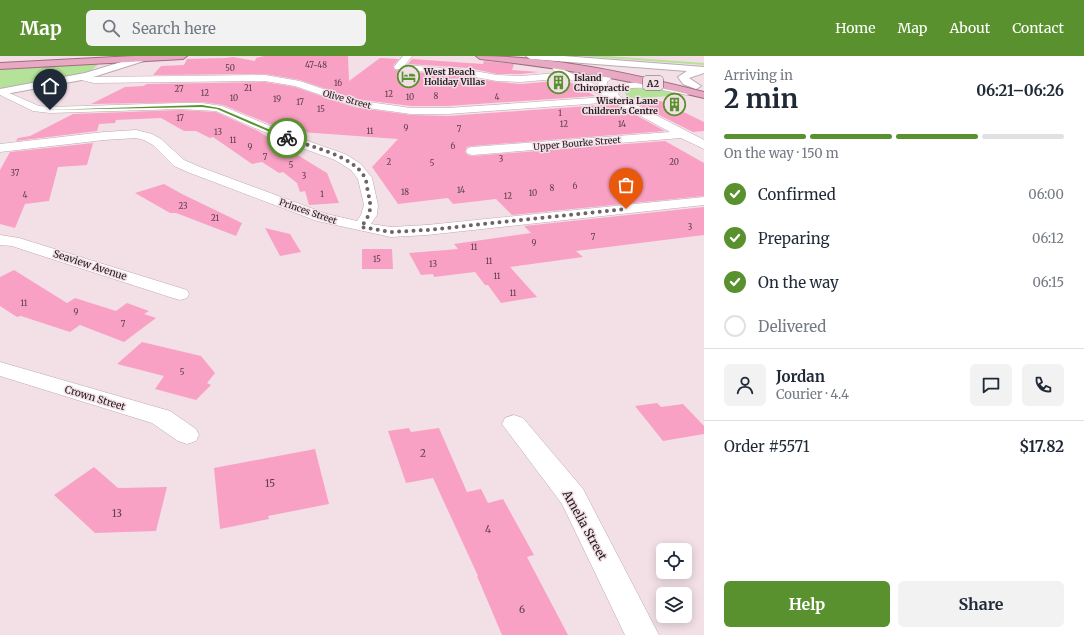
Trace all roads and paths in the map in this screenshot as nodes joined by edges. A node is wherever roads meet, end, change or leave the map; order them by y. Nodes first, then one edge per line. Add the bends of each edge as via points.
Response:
1 (110, 56) edge
2 (183, 56) edge
3 (408, 56) edge
4 (480, 56) edge
5 (155, 57) edge
6 (531, 58) edge
7 (0, 62) edge
8 (87, 62) junction
9 (0, 66) edge
10 (620, 70) junction
11 (704, 71) edge
12 (611, 74) junction
13 (92, 75) junction
14 (569, 75) junction
15 (80, 77) junction
16 (588, 85) junction
17 (602, 86) junction
18 (700, 91) edge
19 (1, 92) edge
20 (617, 99) junction
21 (683, 134) junction
22 (701, 142) edge
23 (0, 148) edge
24 (472, 151) dead end
25 (704, 201) edge
26 (361, 227) junction
27 (0, 240) edge
28 (180, 294) dead end
29 (0, 369) edge
30 (514, 424) dead end
31 (187, 435) dead end
32 (642, 635) edge

1 - 7 highway
2 - 5 highway
3 - 14 street via 398,67 497,78
4 - 6 highway, A2
5 - 8 highway
5 - 13 main road
5 - 15 main road via 138,66
6 - 10 highway, A2
6 - 11 main road
6 - 12 highway, A2
6 - 14 street
8 - 9 highway
8 - 13 main road via 103,66
10 - 11 main road
10 - 12 highway
10 - 18 highway, A2
11 - 18 main road via 683,76 684,80
12 - 17 street via 604,79
12 - 18 highway, A2
13 - 15 main road
14 - 16 street
15 - 19 main road
15 - 20 street, Olive Street via 94,80 265,78 296,83 353,103 411,111 448,111
16 - 17 street
16 - 20 street
17 - 20 street
18 - 20 street via 630,86 613,91
19 - 26 street via 33,107 50,110 202,106 218,108 340,157 356,167 365,178 371,205 370,214
20 - 21 street
21 - 22 street
21 - 24 street, Upper Bourke Street
23 - 26 street, Princes Street via 122,134 148,137 179,163 195,170 322,218
25 - 26 street, Princes Street via 427,230 391,232
27 - 28 street, Seaview Avenue via 34,247
29 - 31 street, Crown Street via 161,417
30 - 32 street, Amelia Street via 573,497

